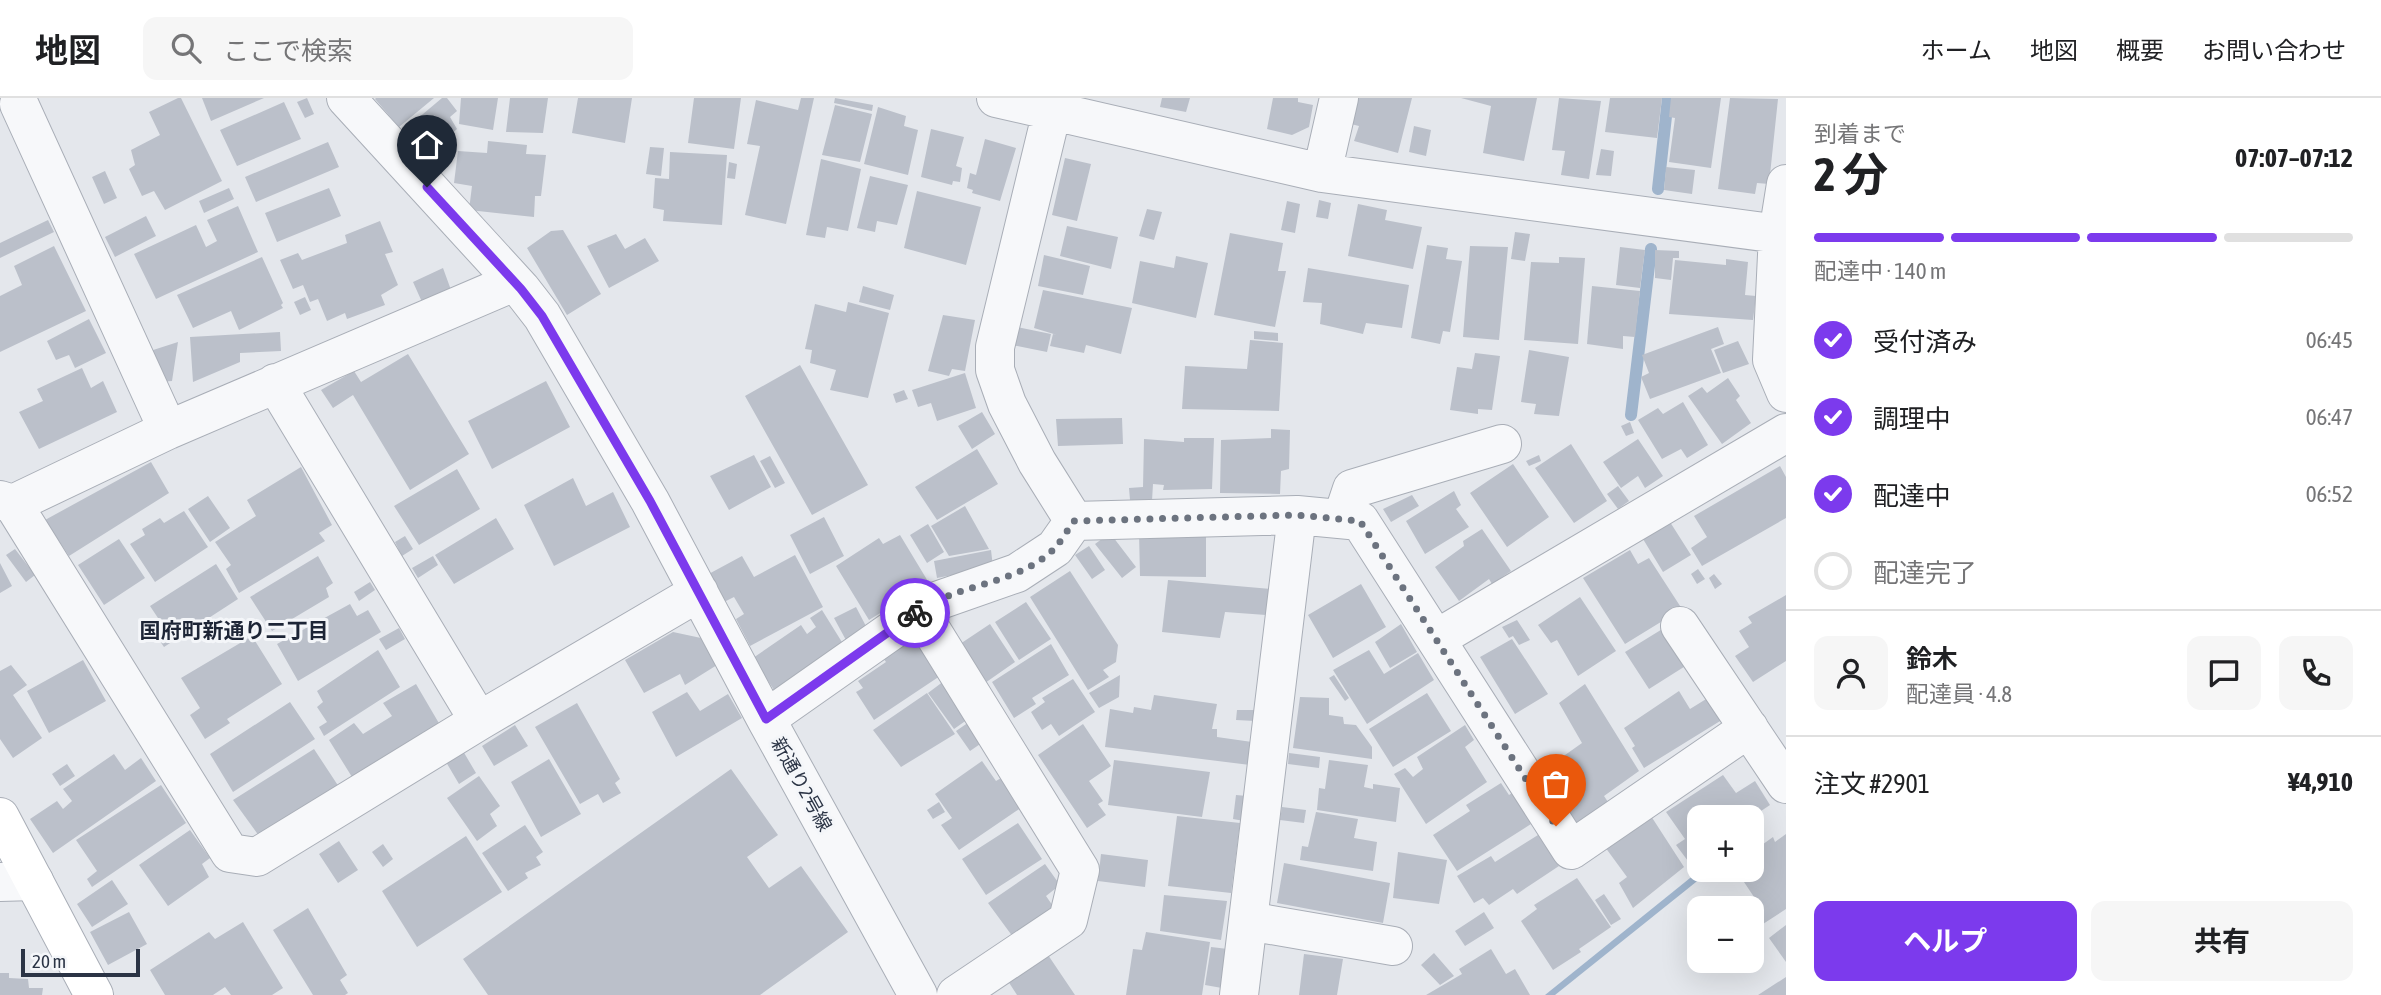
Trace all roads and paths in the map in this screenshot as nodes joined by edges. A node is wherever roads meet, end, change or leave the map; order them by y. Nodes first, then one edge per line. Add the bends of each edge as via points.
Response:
1 (346, 98) edge
2 (996, 98) edge
3 (1339, 98) edge
4 (17, 105) edge
5 (1052, 111) junction
6 (1322, 173) junction
7 (1786, 184) edge
8 (1782, 235) edge
9 (514, 282) junction
10 (275, 383) junction
11 (1786, 393) edge
12 (168, 430) junction
13 (1786, 433) edge
14 (1502, 444) dead end
15 (7, 502) edge
16 (1297, 515) junction
17 (1342, 519) junction
18 (1074, 521) junction
19 (699, 592) junction
20 (919, 610) junction
21 (1681, 626) dead end
22 (1436, 639) junction
23 (766, 719) junction
24 (479, 721) junction
25 (1749, 728) junction
26 (1786, 784) edge
27 (0, 817) edge
28 (17, 882) edge
29 (1248, 921) junction
30 (1393, 946) dead end
31 (94, 995) edge
32 (918, 995) edge
33 (956, 995) edge
34 (1239, 995) edge

1 - 9 street, 新通り2号線
2 - 5 street
3 - 6 street
4 - 12 street
5 - 6 street
5 - 18 street via 995,347 995,370 1037,462
6 - 8 street
7 - 8 street
8 - 11 street via 1772,360
9 - 10 street
9 - 19 street, 新通り2号線 via 542,316
10 - 12 street
10 - 24 street
12 - 15 street
13 - 22 street
14 - 17 street via 1352,489
15 - 24 street via 230,853 257,857
16 - 17 street
16 - 18 street
16 - 29 street
17 - 22 street via 1360,521
18 - 20 street via 1055,548 1017,573
19 - 23 street, 新通り2号線
19 - 24 street
20 - 23 street
20 - 33 street via 1080,870 1068,920
21 - 25 street
22 - 25 street via 1571,850
23 - 32 street, 新通り2号線
25 - 26 street
27 - 28 street
28 - 31 street
29 - 30 street
29 - 34 street

